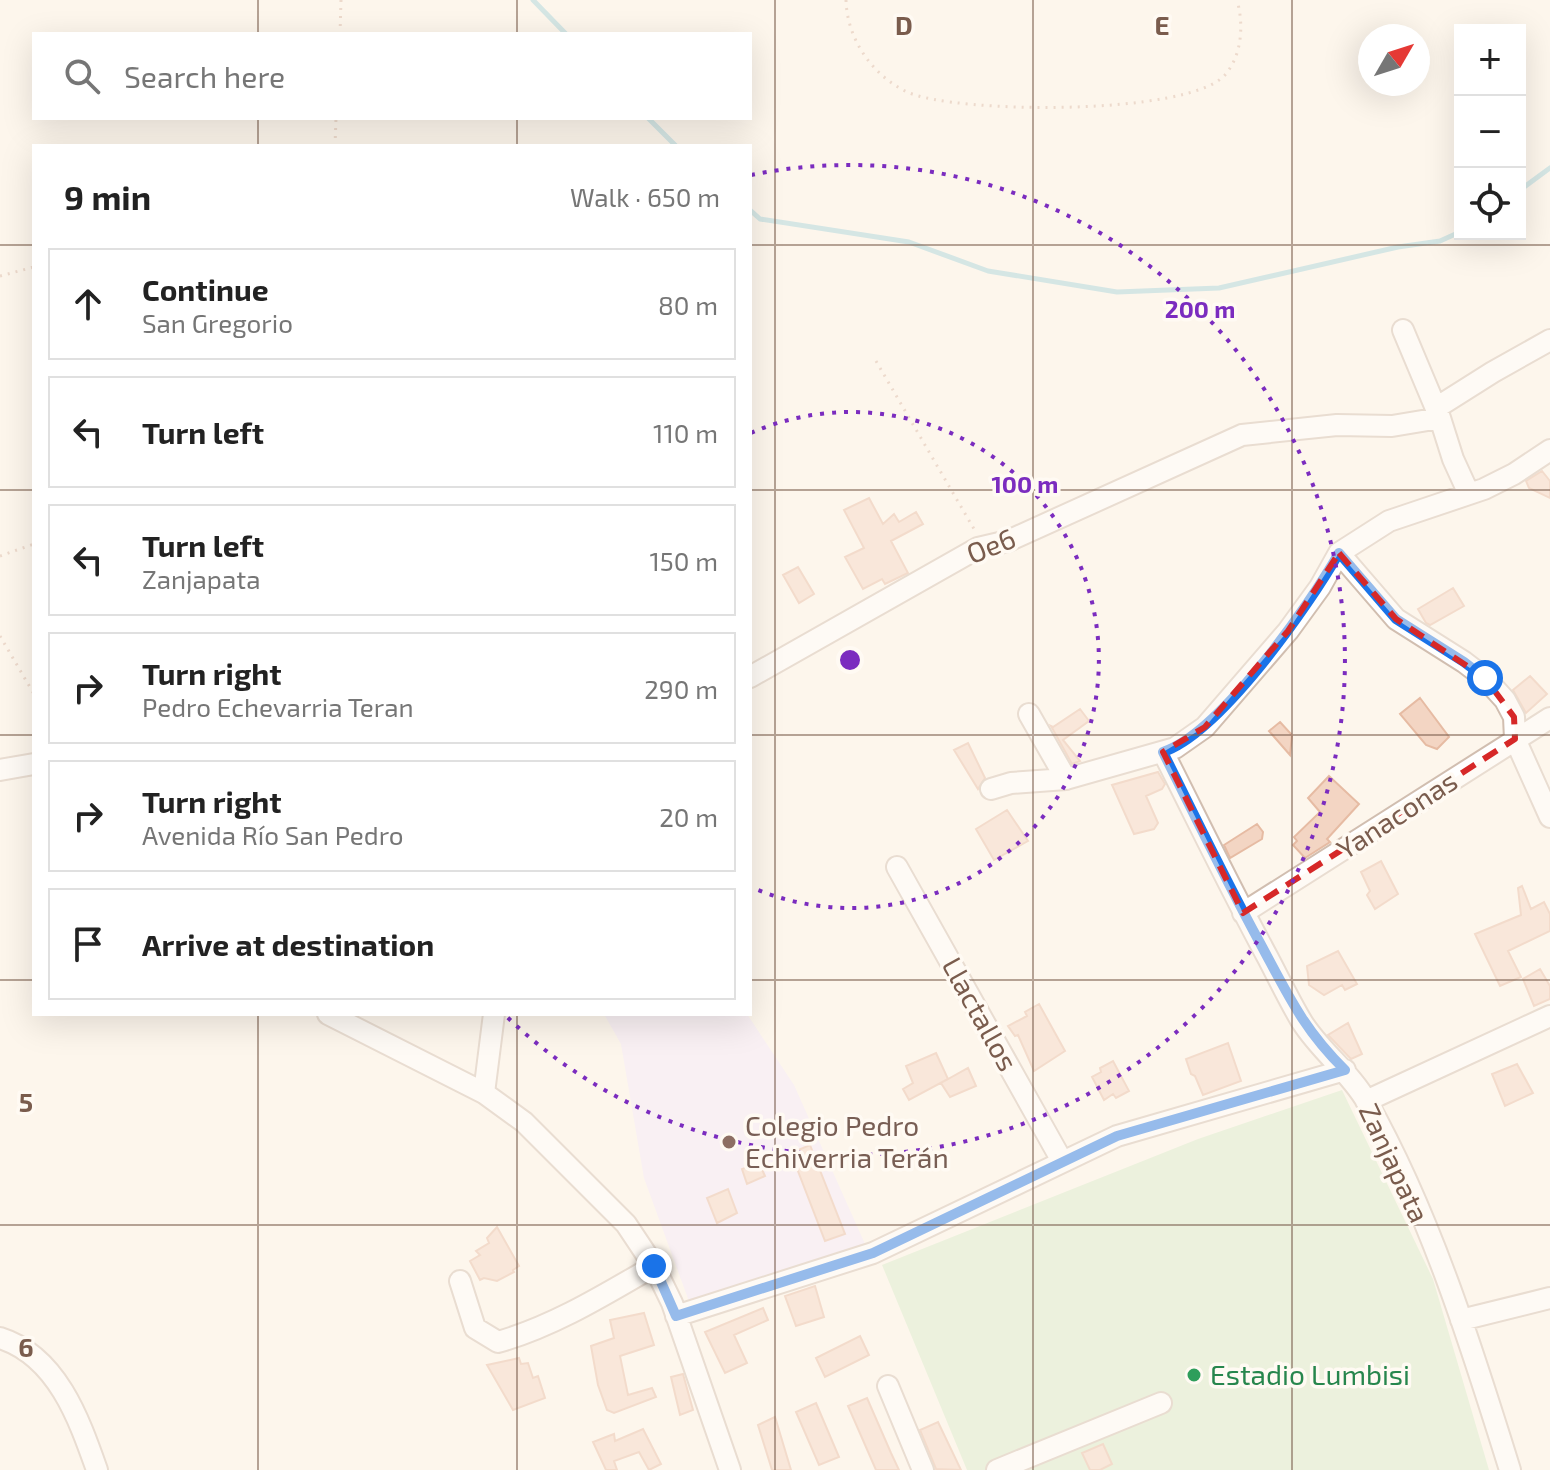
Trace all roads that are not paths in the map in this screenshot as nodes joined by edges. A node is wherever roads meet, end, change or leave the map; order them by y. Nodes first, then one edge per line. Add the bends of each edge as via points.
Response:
1 (1403, 330) dead end
2 (1550, 340) edge
3 (1438, 413) junction
4 (1550, 450) edge
5 (1469, 494) junction
6 (1339, 553) junction
7 (752, 676) edge
8 (1029, 714) dead end
9 (1550, 718) edge
10 (1515, 739) junction
11 (1163, 752) junction
12 (32, 764) edge
13 (0, 770) edge
14 (1066, 779) junction
15 (991, 789) dead end
16 (1550, 817) edge
17 (897, 867) dead end
18 (1243, 913) junction
19 (332, 1016) edge
20 (494, 1016) edge
21 (1550, 1016) edge
22 (1345, 1070) junction
23 (484, 1093) junction
24 (1366, 1101) junction
25 (1062, 1161) junction
26 (654, 1266) junction
27 (460, 1281) dead end
28 (1550, 1298) edge
29 (676, 1316) junction
30 (1461, 1320) junction
31 (0, 1338) edge
32 (888, 1386) dead end
33 (1161, 1403) dead end
34 (97, 1470) edge
35 (730, 1470) edge
36 (923, 1470) edge
37 (997, 1470) edge
38 (1510, 1470) edge

1 - 3 street
2 - 3 street via 1493,372
3 - 5 street
3 - 7 street, Oe6 via 1392,426 1337,425 1242,435 1008,541 983,547
4 - 5 street
5 - 6 street via 1389,521
6 - 10 street via 1396,619 1485,678 1514,717
6 - 11 street via 1288,631 1205,727
8 - 14 street
9 - 10 street, Yanaconas
10 - 16 street
10 - 18 street, Yanaconas
11 - 14 street
11 - 18 street, Zanjapata
12 - 13 street
14 - 15 street
17 - 25 street, Llactallos
18 - 22 street, Zanjapata via 1303,1023
19 - 23 street
20 - 23 street
21 - 24 street
22 - 24 street, Zanjapata
22 - 25 street via 1117,1136
23 - 26 street via 524,1122 626,1224
24 - 30 street, Zanjapata via 1406,1180
25 - 29 street via 873,1253
26 - 27 street via 570,1314 498,1342 475,1328
26 - 29 street
28 - 30 street
29 - 35 street
30 - 38 street, Zanjapata
31 - 34 street via 27,1348 55,1380 76,1412
32 - 36 street
33 - 37 street

